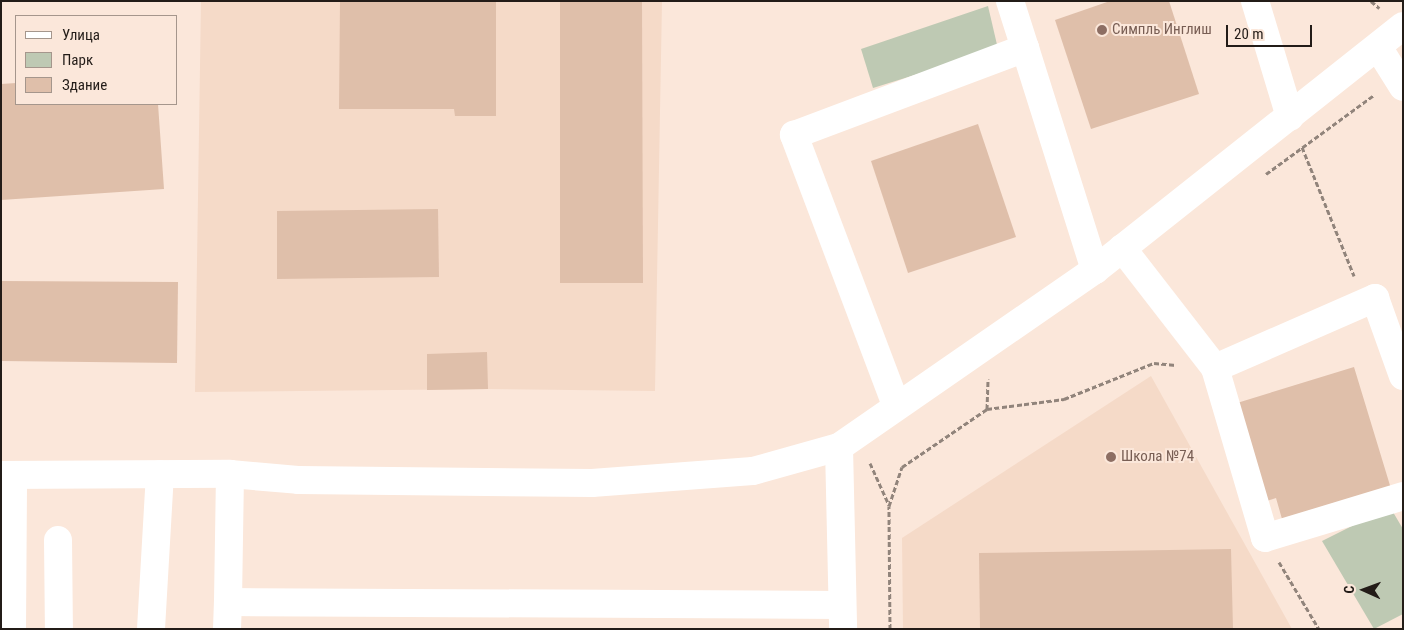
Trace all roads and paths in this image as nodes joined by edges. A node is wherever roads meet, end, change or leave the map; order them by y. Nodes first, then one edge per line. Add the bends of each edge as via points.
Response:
1 (1010, 1) edge
2 (1255, 1) edge
3 (1403, 26) edge
4 (1378, 47) junction
5 (1025, 48) junction
6 (1400, 82) edge
7 (1290, 117) junction
8 (1302, 147) junction
9 (1263, 176) dead end
10 (1122, 248) junction
11 (1095, 270) junction
12 (1365, 302) junction
13 (1215, 368) junction
14 (1402, 369) edge
15 (996, 372) dead end
16 (896, 405) junction
17 (987, 410) junction
18 (847, 440) junction
19 (160, 474) junction
20 (230, 474) junction
21 (7, 475) edge
22 (1403, 496) edge
23 (889, 506) junction
24 (1264, 538) junction
25 (58, 540) dead end
26 (228, 616) edge
27 (842, 617) edge
28 (12, 629) edge
29 (59, 629) edge
30 (151, 629) edge
31 (890, 629) edge
32 (1319, 629) edge

1 - 5 street
2 - 7 street
3 - 4 street
4 - 6 street
4 - 7 street
5 - 11 street
5 - 16 street via 794,135
6 - 8 path
7 - 8 path
7 - 10 street
8 - 9 path
8 - 12 path
10 - 11 street
10 - 13 street
11 - 16 street
12 - 13 street
12 - 14 street via 1374,298
13 - 17 path via 1154,363 1064,399
13 - 24 street
15 - 17 path via 988,378
16 - 18 street
17 - 23 path via 902,467
18 - 20 street via 753,470 592,483 298,480
18 - 23 path
18 - 27 street
19 - 20 street
19 - 21 street
19 - 30 street
20 - 26 street
21 - 28 street
22 - 24 street
23 - 31 path
24 - 32 path
25 - 29 street
26 - 27 street

